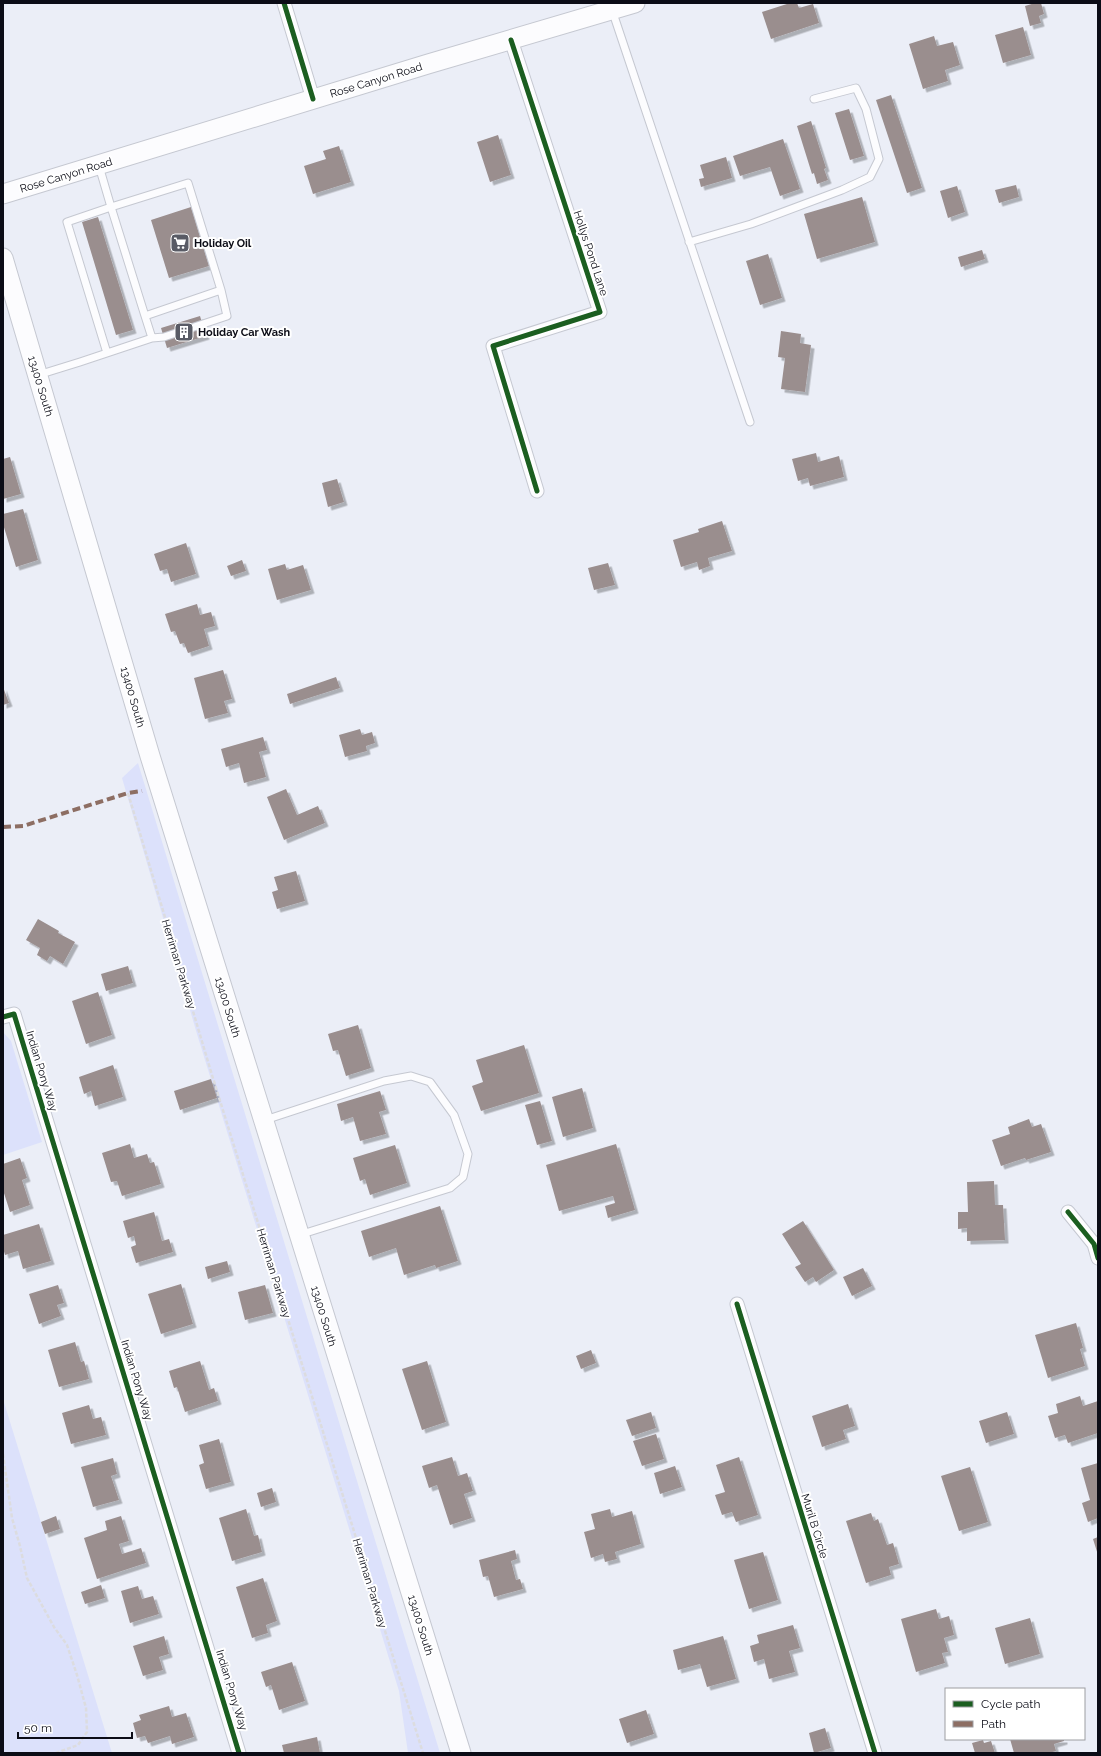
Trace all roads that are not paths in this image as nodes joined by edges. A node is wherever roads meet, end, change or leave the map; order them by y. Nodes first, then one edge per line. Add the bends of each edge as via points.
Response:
1 (284, 3) edge
2 (635, 3) edge
3 (612, 10) junction
4 (511, 40) junction
5 (313, 99) junction
6 (814, 99) dead end
7 (99, 166) junction
8 (3, 194) edge
9 (111, 207) junction
10 (689, 242) junction
11 (3, 258) edge
12 (221, 290) junction
13 (145, 316) junction
14 (152, 338) junction
15 (107, 353) junction
16 (38, 375) junction
17 (750, 422) dead end
18 (537, 491) dead end
19 (8, 1016) edge
20 (263, 1120) junction
21 (1068, 1212) dead end
22 (299, 1235) junction
23 (1098, 1258) edge
24 (737, 1304) dead end
25 (239, 1753) edge
26 (461, 1753) edge
27 (875, 1753) edge

1 - 5 street
2 - 3 main road, Rose Canyon Road
3 - 4 main road, Rose Canyon Road
3 - 10 lane
4 - 5 main road, Rose Canyon Road
4 - 18 street, Hollys Pond Lane via 600,312 493,346
5 - 7 main road, Rose Canyon Road
6 - 10 lane via 856,88 866,109 879,159 870,177 751,224
7 - 8 main road, Rose Canyon Road
7 - 9 lane
9 - 12 lane via 188,183
9 - 13 lane
9 - 15 lane via 67,222
10 - 17 lane
11 - 16 main road, 13400 South
12 - 13 lane
12 - 14 lane via 227,316 164,337
13 - 14 lane
14 - 15 lane
15 - 16 lane
16 - 20 main road, 13400 South via 150,756
19 - 25 street, Indian Pony Way
20 - 22 main road, 13400 South
20 - 22 lane via 384,1081 411,1076 430,1082 454,1115 468,1154 463,1177 450,1188
21 - 23 street via 1094,1244
22 - 26 main road, 13400 South
24 - 27 street, Muril B Circle

